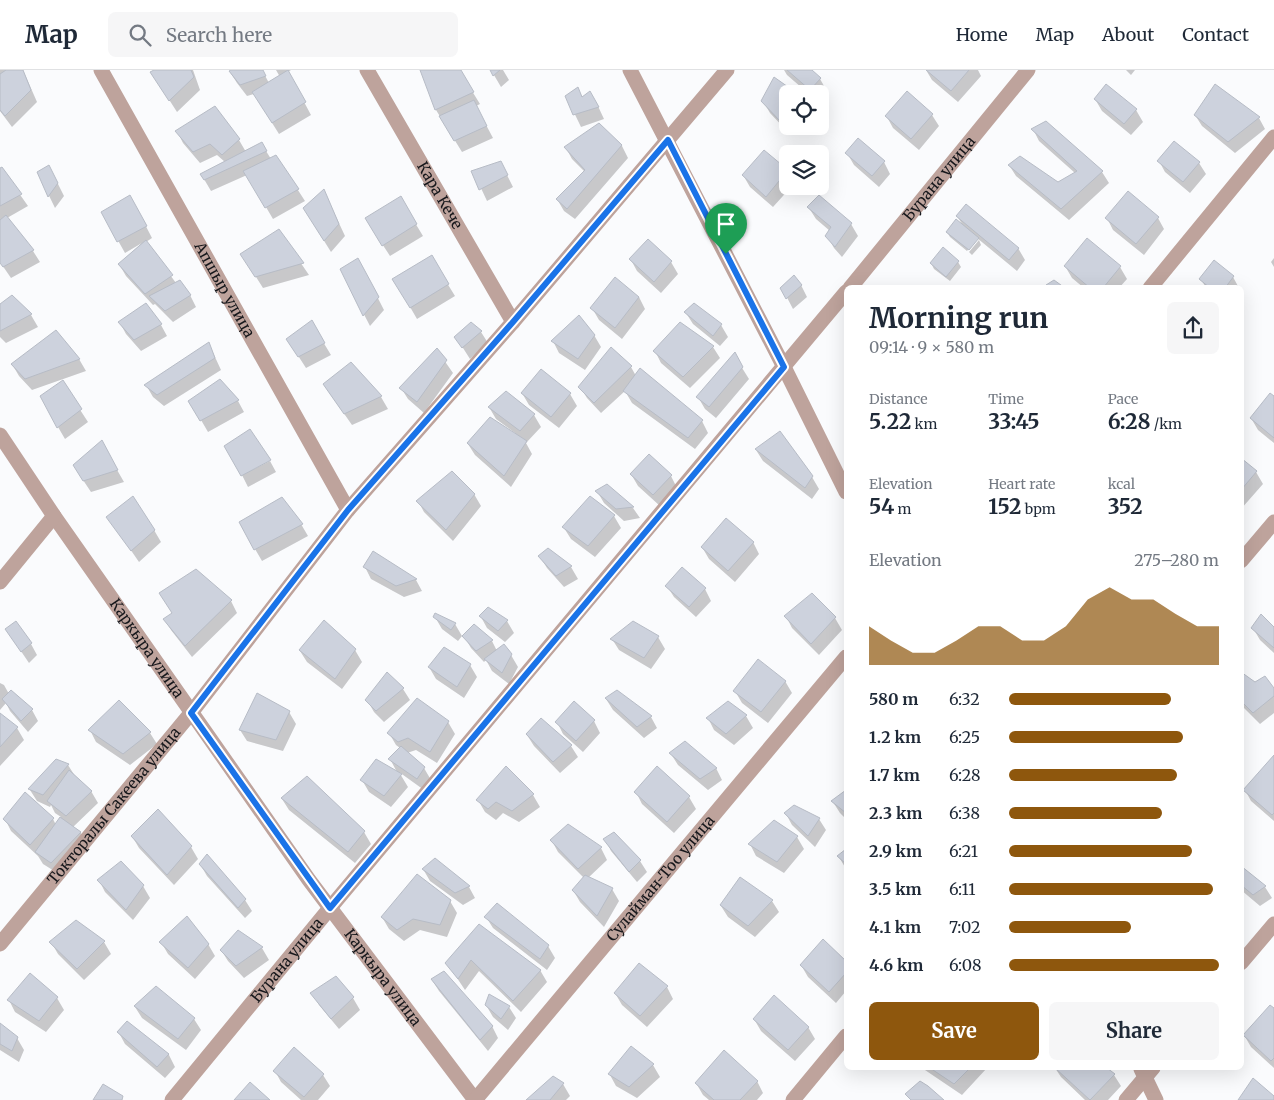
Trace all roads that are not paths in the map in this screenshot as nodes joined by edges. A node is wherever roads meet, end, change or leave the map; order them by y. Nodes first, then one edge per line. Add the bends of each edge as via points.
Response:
1 (101, 70) edge
2 (367, 70) edge
3 (630, 70) edge
4 (727, 70) edge
5 (1028, 70) edge
6 (1274, 137) edge
7 (668, 140) junction
8 (852, 285) edge
9 (1152, 285) edge
10 (844, 294) edge
11 (513, 322) junction
12 (784, 367) junction
13 (0, 435) edge
14 (844, 488) edge
15 (348, 510) junction
16 (54, 516) junction
17 (1274, 522) edge
18 (1244, 557) edge
19 (0, 582) edge
20 (844, 659) edge
21 (191, 713) junction
22 (330, 908) junction
23 (1274, 924) edge
24 (0, 944) edge
25 (1244, 959) edge
26 (844, 1038) edge
27 (1146, 1071) edge
28 (172, 1100) edge
29 (475, 1100) edge
30 (793, 1100) edge
31 (1126, 1100) edge
32 (1156, 1100) edge

1 - 15 street, Апшыр улица
2 - 11 street, Кара Кече
3 - 7 street
4 - 7 street, Токторалы Сакеева улица
5 - 8 street, Бурана улица
6 - 9 street
7 - 11 street, Токторалы Сакеева улица
7 - 12 street
10 - 12 street, Бурана улица
11 - 15 street, Токторалы Сакеева улица
12 - 14 street
12 - 22 street, Бурана улица
13 - 16 street, Каркыра улица
15 - 21 street, Токторалы Сакеева улица
16 - 19 street
16 - 21 street, Каркыра улица
17 - 18 street
20 - 29 street, Сулайман-Тоо улица
21 - 22 street, Каркыра улица
21 - 24 street, Токторалы Сакеева улица
22 - 28 street, Бурана улица
22 - 29 street, Каркыра улица
23 - 25 street
26 - 30 street
27 - 31 street
27 - 32 street

